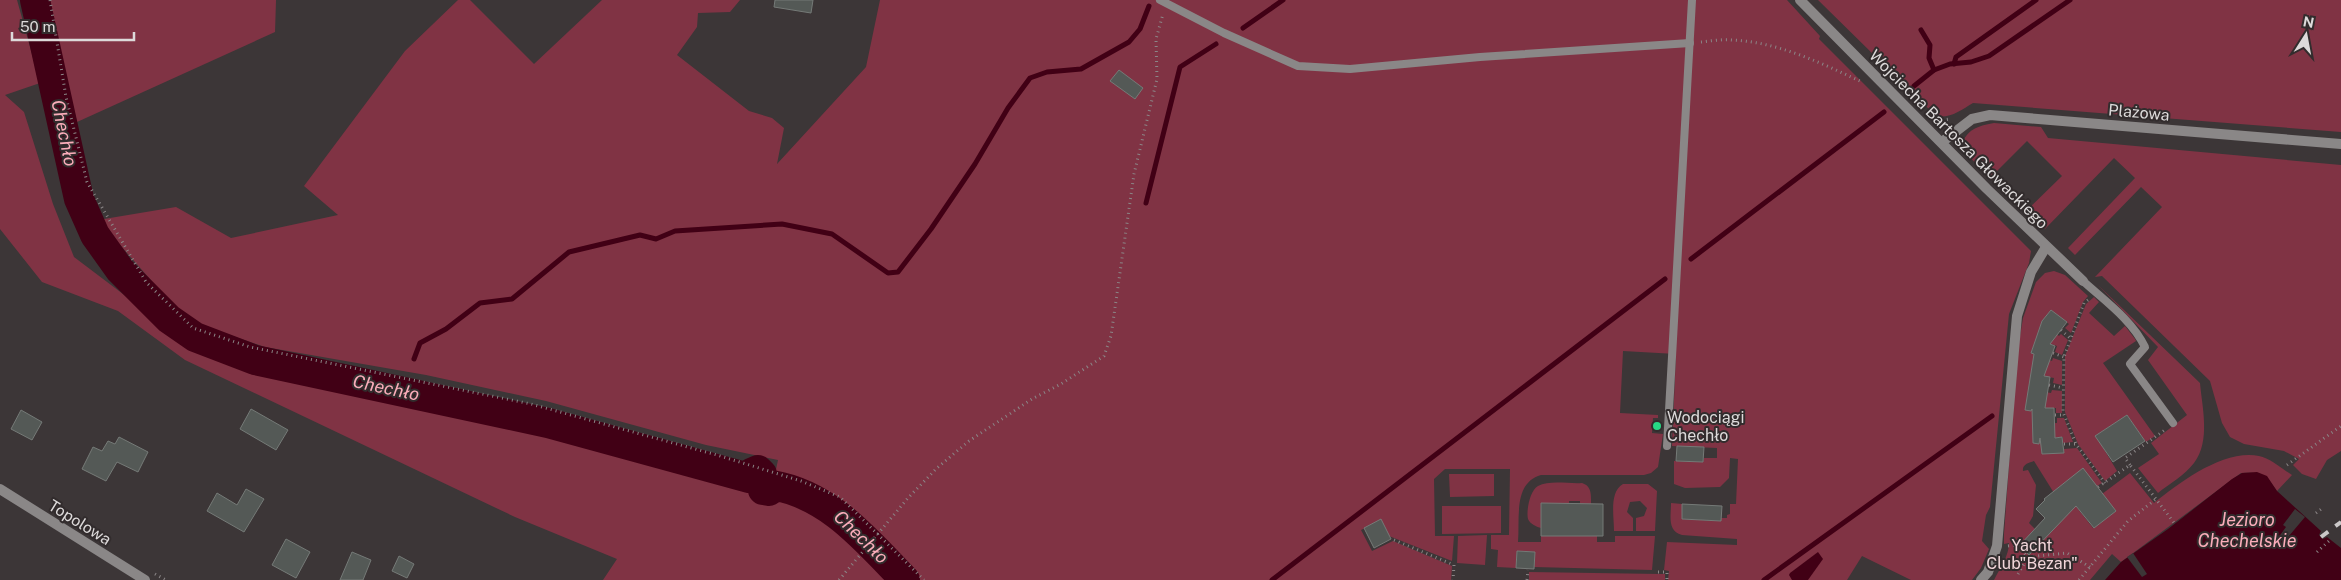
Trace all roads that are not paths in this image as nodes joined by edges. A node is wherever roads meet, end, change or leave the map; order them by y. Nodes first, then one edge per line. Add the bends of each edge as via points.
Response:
1 (1692, 0) edge
2 (1800, 0) edge
3 (1163, 2) edge
4 (1690, 43) junction
5 (1942, 142) junction
6 (2341, 144) edge
7 (2046, 247) junction
8 (2083, 281) joint
9 (2173, 423) road end
10 (1667, 446) dead end
11 (0, 489) edge
12 (145, 580) edge
13 (1981, 580) edge

1 - 4 lane
2 - 5 street, Wojciecha Bartosza Głowackiego
3 - 4 lane via 1298,66 1350,69
4 - 10 lane
5 - 6 street, Plażowa via 1972,119 1990,115
5 - 7 street, Wojciecha Bartosza Głowackiego
7 - 8 street
7 - 13 street, Wojciecha Bartosza Głowackiego via 2031,272 2017,316 1997,546 1988,572
8 - 9 lane via 2140,337 2145,347 2130,364
11 - 12 street, Topolowa

